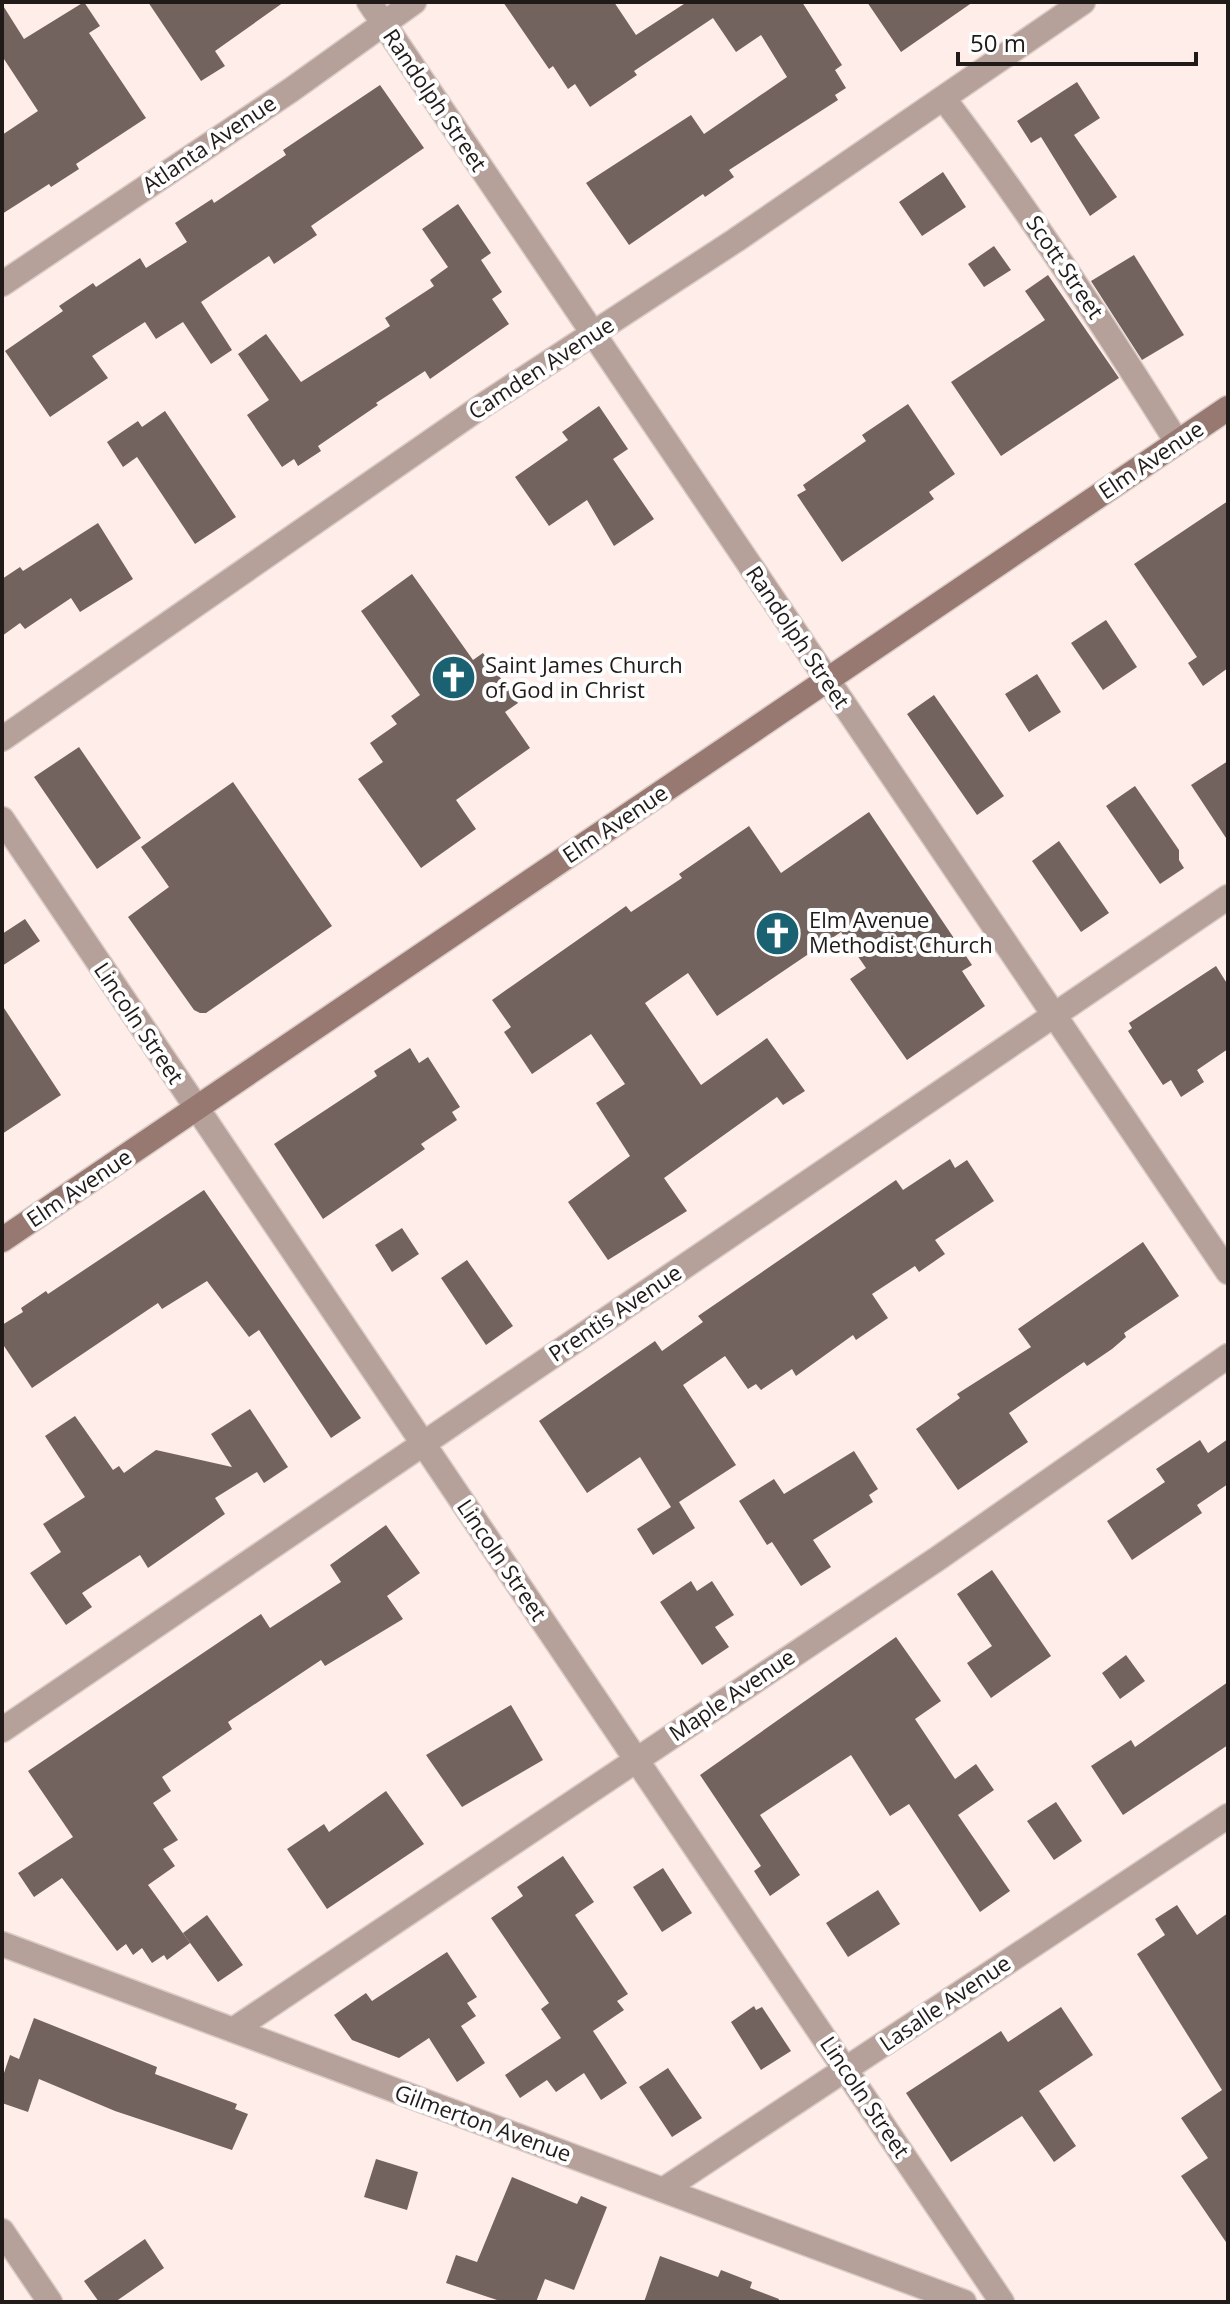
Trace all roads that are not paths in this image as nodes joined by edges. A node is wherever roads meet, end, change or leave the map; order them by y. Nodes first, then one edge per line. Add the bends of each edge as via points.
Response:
1 (369, 2) edge
2 (414, 2) edge
3 (1083, 2) edge
4 (383, 24) junction
5 (944, 99) junction
6 (2, 284) edge
7 (593, 334) junction
8 (1228, 408) edge
9 (1177, 442) junction
10 (827, 680) junction
11 (2, 739) edge
12 (2, 819) edge
13 (1228, 897) edge
14 (1052, 1016) junction
15 (196, 1108) junction
16 (2, 1240) edge
17 (1228, 1272) edge
18 (1228, 1356) edge
19 (423, 1444) junction
20 (2, 1730) edge
21 (637, 1759) junction
22 (1228, 1816) edge
23 (2, 1944) edge
24 (233, 2030) junction
25 (846, 2069) junction
26 (663, 2190) junction
27 (2, 2231) edge
28 (50, 2302) edge
29 (964, 2302) edge
30 (1002, 2302) edge

1 - 4 street, Randolph Street
2 - 4 street, Atlanta Avenue
3 - 5 street, Camden Avenue
4 - 6 street, Atlanta Avenue
4 - 7 street, Randolph Street
5 - 7 street, Camden Avenue
5 - 9 street, Scott Street via 1093,308
7 - 10 street, Randolph Street
7 - 11 street, Camden Avenue
8 - 9 main road, Elm Avenue
9 - 10 main road, Elm Avenue
10 - 14 street, Randolph Street
10 - 15 main road, Elm Avenue
12 - 15 street, Lincoln Street
13 - 14 street, Prentis Avenue
14 - 17 street, Randolph Street
14 - 19 street, Prentis Avenue
15 - 16 main road, Elm Avenue
15 - 19 street, Lincoln Street
18 - 21 street, Maple Avenue
19 - 20 street, Prentis Avenue
19 - 21 street, Lincoln Street
21 - 24 street, Maple Avenue
21 - 25 street, Lincoln Street
22 - 25 street, Lasalle Avenue
23 - 24 street, Gilmerton Avenue
24 - 26 street, Gilmerton Avenue
25 - 26 street, Lasalle Avenue
25 - 30 street, Lincoln Street
26 - 29 street, Gilmerton Avenue
27 - 28 street

